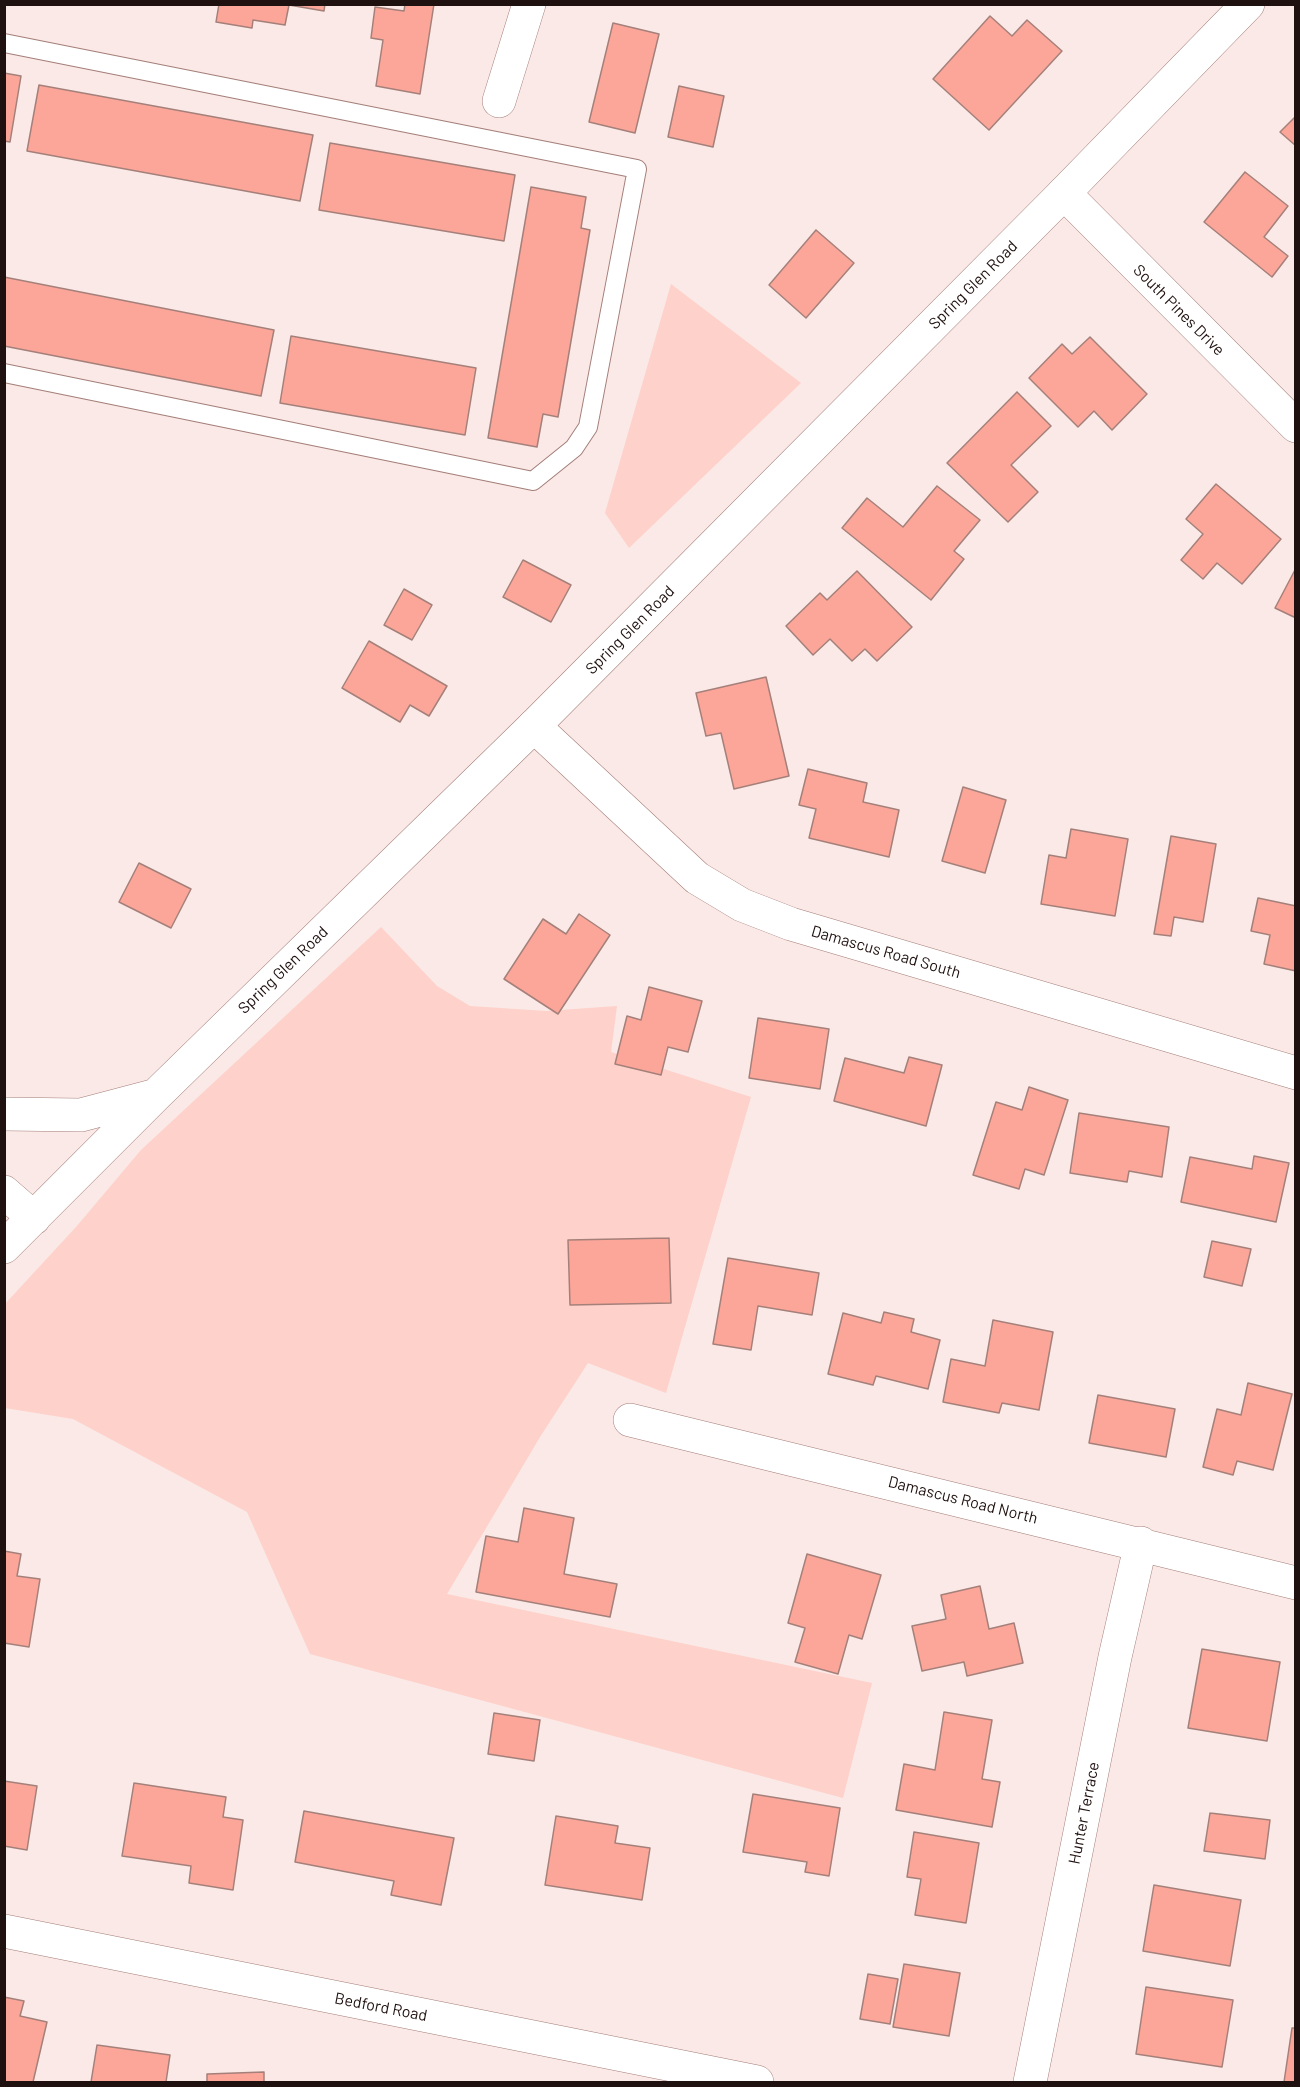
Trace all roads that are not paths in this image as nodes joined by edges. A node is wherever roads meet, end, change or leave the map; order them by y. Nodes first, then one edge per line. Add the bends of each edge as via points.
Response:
1 (529, 4) edge
2 (1248, 4) edge
3 (4, 43) edge
4 (499, 102) dead end
5 (1064, 193) junction
6 (4, 373) edge
7 (1296, 426) edge
8 (534, 726) junction
9 (1296, 1073) edge
10 (155, 1096) junction
11 (4, 1114) edge
12 (4, 1192) edge
13 (34, 1218) junction
14 (4, 1247) edge
15 (630, 1420) dead end
16 (1141, 1543) junction
17 (1296, 1583) edge
18 (4, 1931) edge
19 (757, 2082) edge
20 (1030, 2082) edge

1 - 4 street
2 - 5 street, Spring Glen Road
3 - 6 lane via 637,170 588,427 574,448 533,481
5 - 7 street, South Pines Drive
5 - 8 street, Spring Glen Road
8 - 9 street, Damascus Road South via 697,878 742,905 791,924
8 - 10 street, Spring Glen Road
10 - 11 street via 81,1115
10 - 13 street, Spring Glen Road
12 - 13 street
13 - 14 street, Spring Glen Road
15 - 16 street, Damascus Road North
16 - 17 street, Damascus Road North
16 - 20 street, Hunter Terrace
18 - 19 street, Bedford Road

